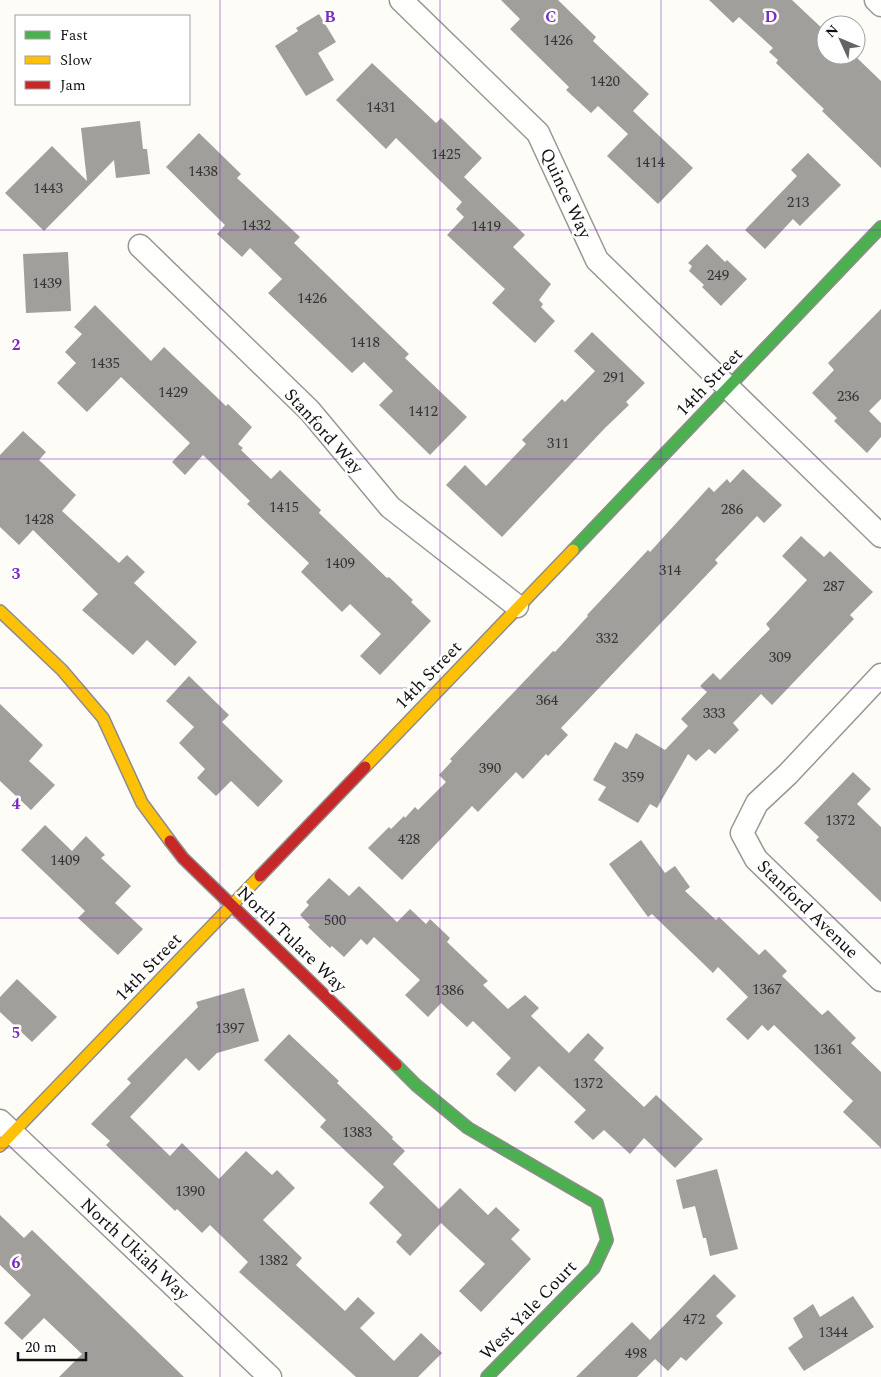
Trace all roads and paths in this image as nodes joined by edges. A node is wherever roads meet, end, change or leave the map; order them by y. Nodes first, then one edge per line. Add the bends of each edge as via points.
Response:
1 (401, 0) edge
2 (876, 0) edge
3 (881, 5) edge
4 (881, 227) edge
5 (140, 246) dead end
6 (728, 388) junction
7 (881, 536) edge
8 (517, 606) junction
9 (0, 611) edge
10 (881, 675) edge
11 (232, 906) junction
12 (881, 980) edge
13 (4, 1133) edge
14 (607, 1240) joint
15 (270, 1377) edge
16 (487, 1377) edge

1 - 6 street, Quince Way via 538,133 597,260
2 - 3 street
4 - 6 street, 14th Street
5 - 8 street, Stanford Way via 310,411 390,507
6 - 7 street, Quince Way
6 - 8 street, 14th Street
8 - 11 street, 14th Street
9 - 11 street, North Tulare Way via 62,670 103,718 142,803 183,858
10 - 12 street, Stanford Avenue via 757,803 742,834 756,859
11 - 13 street, 14th Street
11 - 14 street, North Tulare Way via 416,1084 468,1128 597,1203
13 - 15 street, North Ukiah Way
14 - 16 street, West Yale Court via 594,1268

